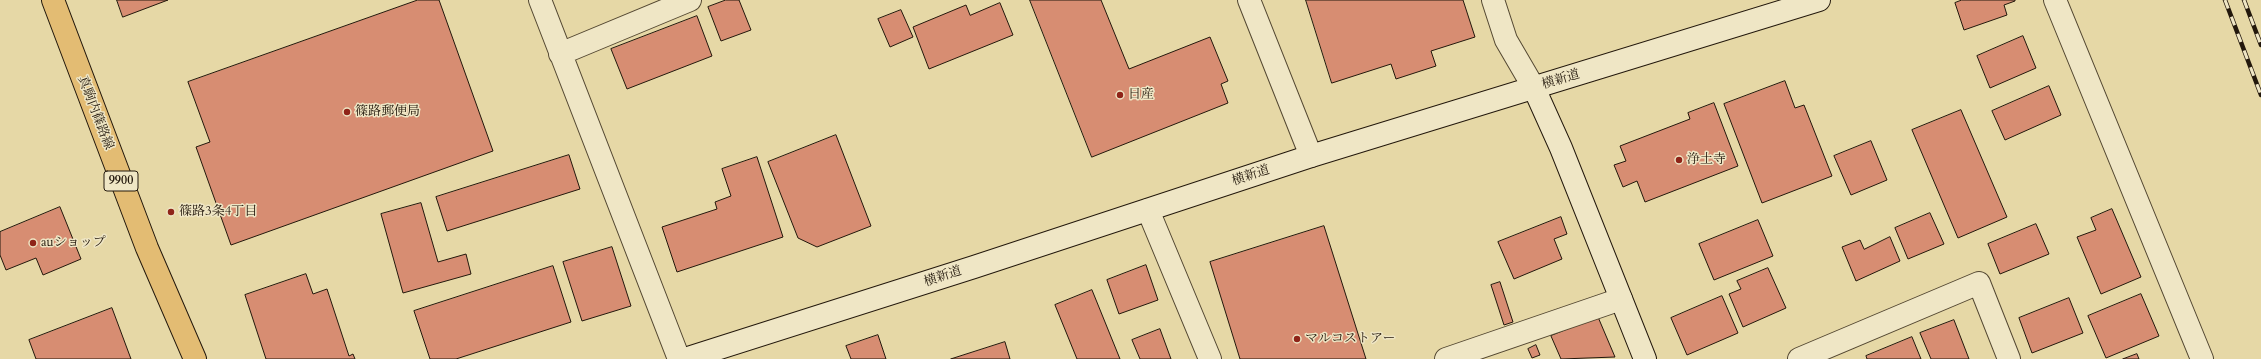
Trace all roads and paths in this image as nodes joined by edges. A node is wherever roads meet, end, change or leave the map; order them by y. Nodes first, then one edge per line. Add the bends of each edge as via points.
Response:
1 (53, 0) edge
2 (540, 0) edge
3 (690, 0) edge
4 (1249, 0) edge
5 (1494, 0) edge
6 (1819, 0) edge
7 (2055, 0) edge
8 (560, 54) junction
9 (1534, 88) junction
10 (1311, 156) junction
11 (1148, 210) junction
12 (1621, 299) junction
13 (1828, 353) edge
14 (691, 358) edge
15 (195, 359) edge
16 (1210, 359) edge
17 (1446, 359) edge
18 (1645, 359) edge
19 (1799, 359) edge
20 (2009, 359) edge
21 (2202, 359) edge

1 - 15 main road, 真駒内篠路線 / 9900 via 147,248
2 - 8 street
3 - 8 street
4 - 10 street
5 - 9 street via 1506,40
6 - 9 street, 横新道
7 - 21 street
8 - 14 street
9 - 10 street, 横新道
9 - 12 street via 1561,148
10 - 11 street, 横新道
11 - 14 street, 横新道
11 - 16 street
12 - 17 street
12 - 18 street
13 - 19 street
13 - 20 street via 1979,283

